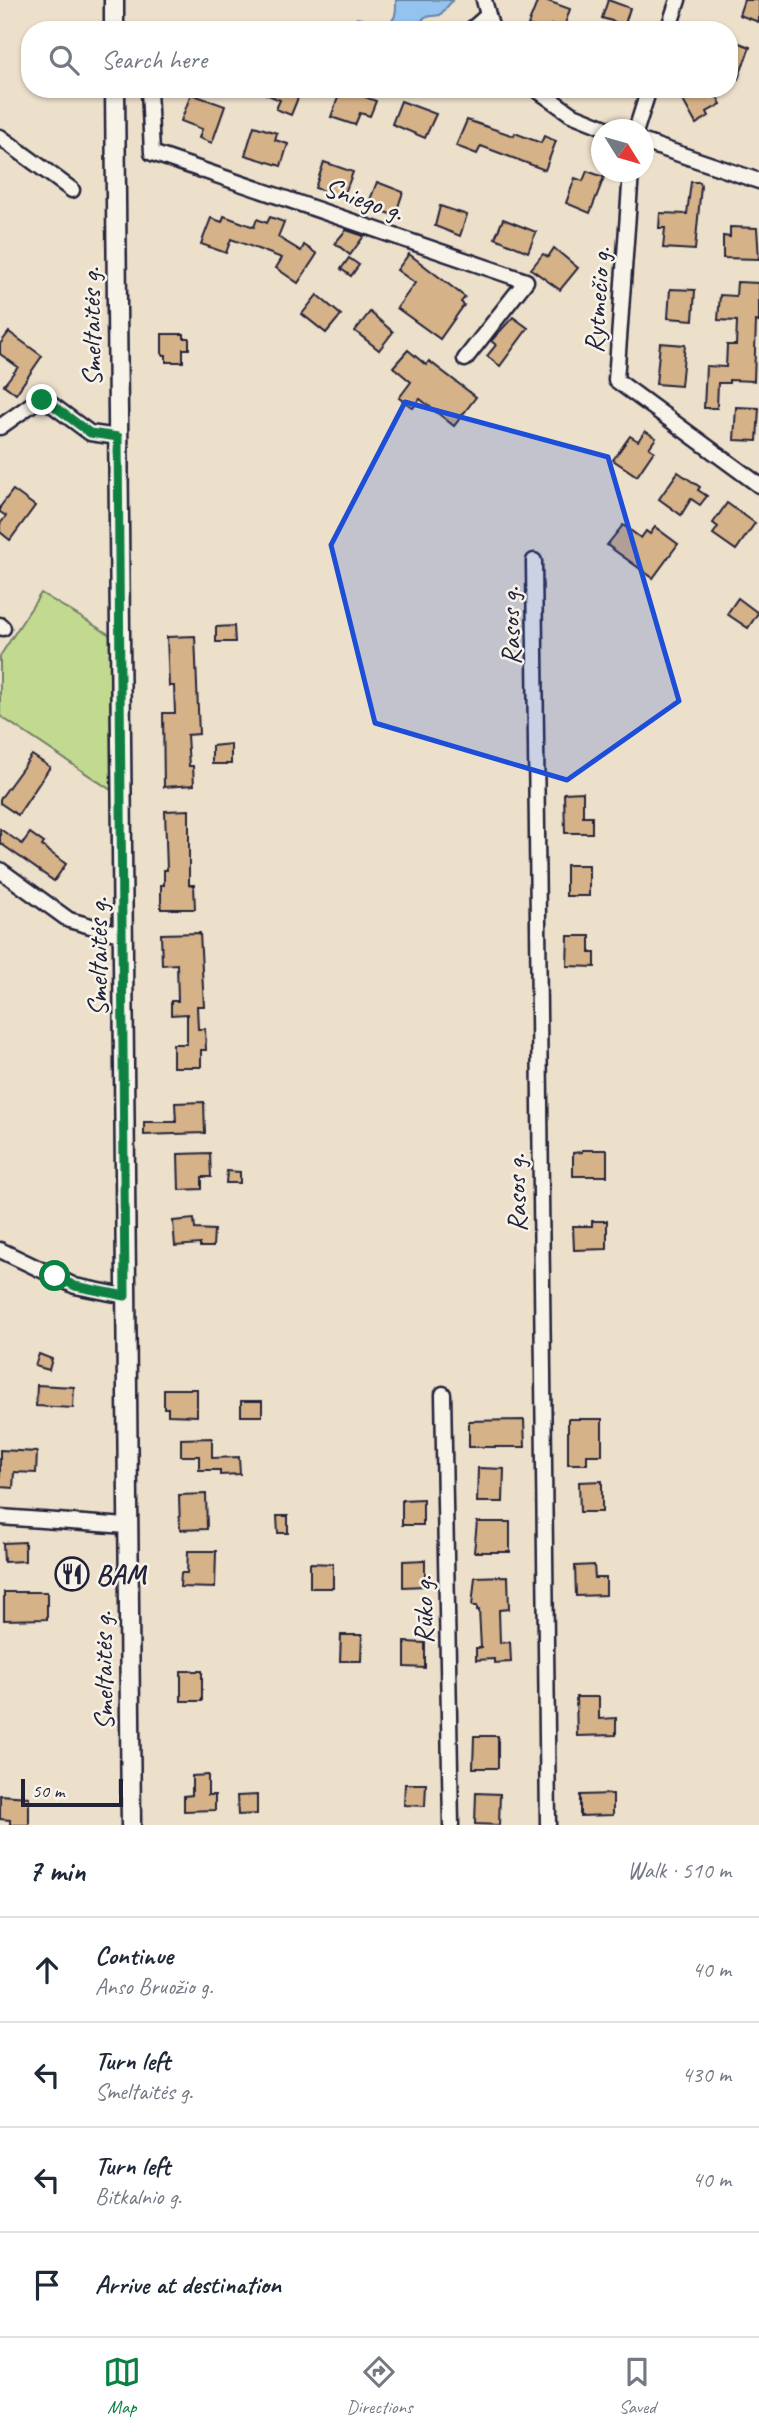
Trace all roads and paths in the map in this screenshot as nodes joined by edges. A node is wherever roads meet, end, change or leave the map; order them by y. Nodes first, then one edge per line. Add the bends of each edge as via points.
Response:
1 (114, 0) edge
2 (484, 0) edge
3 (677, 0) edge
4 (114, 21) edge
5 (489, 21) edge
6 (671, 21) edge
7 (115, 98) edge
8 (149, 98) edge
9 (549, 98) edge
10 (646, 98) edge
11 (639, 119) edge
12 (591, 122) edge
13 (0, 137) edge
14 (654, 146) edge
15 (759, 181) edge
16 (630, 182) edge
17 (72, 190) dead end
18 (465, 359) dead end
19 (0, 427) edge
20 (118, 437) junction
21 (759, 485) edge
22 (534, 561) dead end
23 (0, 870) edge
24 (123, 935) junction
25 (0, 1250) edge
26 (125, 1296) junction
27 (443, 1394) dead end
28 (0, 1517) edge
29 (127, 1526) junction
30 (131, 1825) edge
31 (452, 1825) edge
32 (548, 1825) edge

1 - 4 main road
2 - 5 street
3 - 6 street
7 - 20 main road, Smeltaitės g.
8 - 18 street, Sniego g. via 152,153 526,281
9 - 12 street
10 - 11 street
13 - 17 street
14 - 15 street
16 - 21 street, Rytmečio g. via 616,380
19 - 20 street via 42,400 90,433
20 - 24 main road, Smeltaitės g.
22 - 32 street, Rasos g.
23 - 24 street via 69,920
24 - 26 main road, Smeltaitės g.
25 - 26 street via 75,1286
26 - 29 main road, Smeltaitės g.
27 - 31 street, Rūko g.
28 - 29 street
29 - 30 main road, Smeltaitės g.

